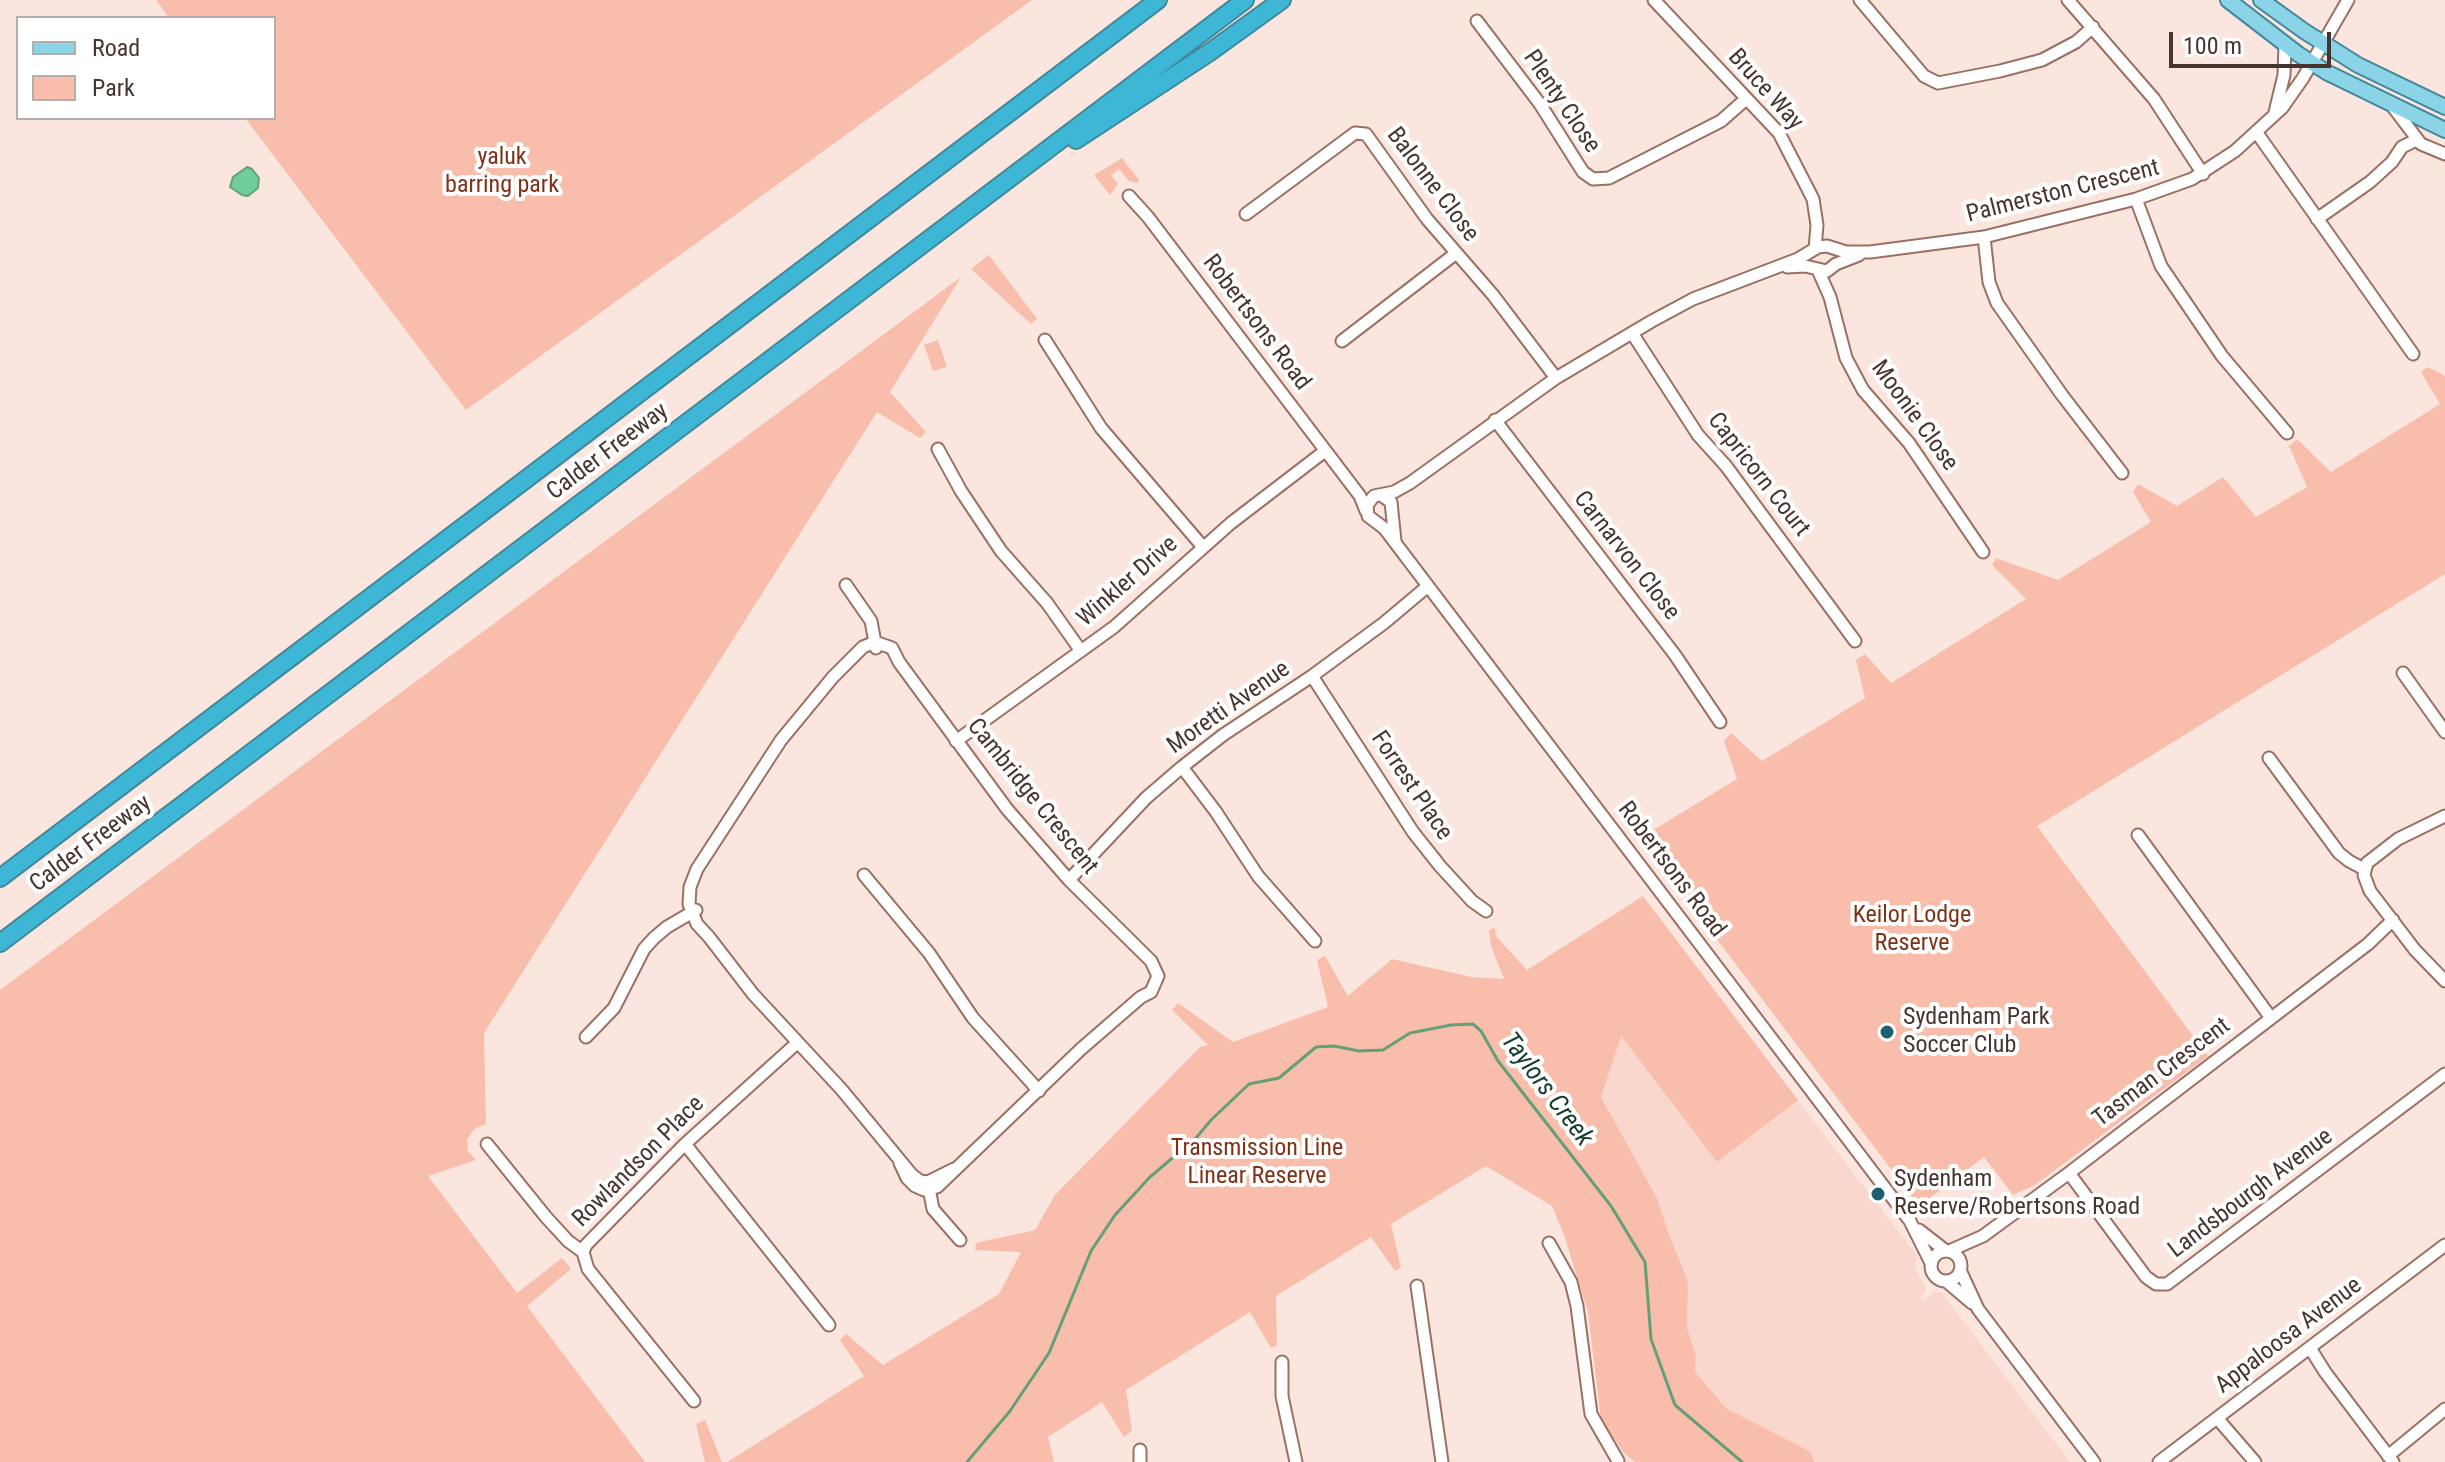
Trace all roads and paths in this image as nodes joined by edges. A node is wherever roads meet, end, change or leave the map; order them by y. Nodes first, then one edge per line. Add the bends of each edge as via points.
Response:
1 (1151, 0) edge
2 (1158, 0) edge
3 (1245, 0) edge
4 (1282, 0) edge
5 (1654, 0) edge
6 (1860, 0) edge
7 (2068, 0) edge
8 (2228, 0) edge
9 (2261, 0) edge
10 (2348, 0) edge
11 (1477, 21) dead end
12 (2093, 27) junction
13 (1110, 36) junction
14 (2322, 43) junction
15 (2285, 45) junction
16 (2312, 63) junction
17 (1746, 99) junction
18 (2392, 106) junction
19 (2445, 107) edge
20 (2273, 116) junction
21 (2445, 130) edge
22 (2257, 133) junction
23 (2416, 140) junction
24 (2445, 154) edge
25 (2203, 174) junction
26 (1129, 196) dead end
27 (2136, 199) junction
28 (1246, 214) dead end
29 (2317, 219) junction
30 (1817, 225) junction
31 (1984, 237) junction
32 (1832, 249) junction
33 (1814, 251) junction
34 (1870, 252) junction
35 (1455, 254) junction
36 (1835, 266) junction
37 (1774, 269) junction
38 (1816, 269) junction
39 (855, 295) junction
40 (1830, 297) junction
41 (1632, 333) junction
42 (1045, 340) dead end
43 (1342, 341) dead end
44 (2413, 354) dead end
45 (1556, 378) junction
46 (1495, 420) junction
47 (2287, 433) dead end
48 (938, 449) dead end
49 (1325, 451) junction
50 (2122, 473) dead end
51 (1346, 479) junction
52 (1410, 483) junction
53 (1379, 495) junction
54 (1391, 510) junction
55 (1371, 516) junction
56 (1397, 545) junction
57 (1203, 547) junction
58 (1983, 552) dead end
59 (846, 585) dead end
60 (1428, 586) junction
61 (1855, 641) dead end
62 (876, 645) junction
63 (1081, 651) junction
64 (2403, 673) dead end
65 (1312, 676) junction
66 (1720, 722) dead end
67 (2445, 732) edge
68 (956, 741) junction
69 (2269, 758) dead end
70 (1182, 767) junction
71 (2445, 816) edge
72 (2138, 835) dead end
73 (2364, 869) junction
74 (864, 875) dead end
75 (0, 878) edge
76 (1069, 880) junction
77 (694, 911) junction
78 (1486, 911) dead end
79 (2396, 923) junction
80 (1315, 941) dead end
81 (0, 943) edge
82 (2445, 981) edge
83 (2271, 1018) junction
84 (586, 1037) dead end
85 (797, 1043) junction
86 (2445, 1074) edge
87 (1039, 1091) junction
88 (487, 1144) dead end
89 (685, 1144) junction
90 (2069, 1173) junction
91 (928, 1186) junction
92 (1910, 1221) junction
93 (1983, 1236) junction
94 (960, 1240) dead end
95 (1549, 1243) dead end
96 (2445, 1245) edge
97 (1948, 1251) junction
98 (583, 1252) junction
99 (1930, 1261) junction
100 (1960, 1268) junction
101 (1946, 1281) junction
102 (1417, 1286) dead end
103 (1978, 1309) junction
104 (829, 1325) dead end
105 (2307, 1350) junction
106 (1282, 1362) dead end
107 (694, 1401) dead end
108 (2445, 1409) edge
109 (2220, 1416) junction
110 (2388, 1456) edge
111 (1296, 1462) edge
112 (1442, 1462) edge
113 (1618, 1462) edge
114 (2094, 1462) edge
115 (2159, 1462) edge
116 (2255, 1462) edge

1 - 13 highway
2 - 13 highway, Calder Freeway
3 - 39 highway, Calder Freeway
4 - 39 highway
5 - 17 street, Bruce Way
6 - 12 street via 1924,76 1938,83 2042,60
7 - 12 street
8 - 15 main road
9 - 14 main road
10 - 14 street, Palmerston Crescent
11 - 17 street, Plenty Close via 1593,179 1609,178 1721,121
12 - 25 street via 2154,99
13 - 75 highway, Calder Freeway
14 - 16 street, Palmerston Crescent
14 - 19 main road
15 - 16 main road
15 - 20 street via 2284,75
16 - 18 main road
16 - 20 street, Palmerston Crescent
17 - 30 street, Bruce Way via 1779,133 1813,199
18 - 21 main road
18 - 23 street
20 - 22 street, Palmerston Crescent
22 - 25 street, Palmerston Crescent
22 - 29 street
23 - 24 street
23 - 29 street via 2402,147 2370,182
25 - 27 street, Palmerston Crescent
26 - 49 street, Robertsons Road
27 - 31 street, Palmerston Crescent
27 - 47 street via 2161,266 2222,356
28 - 35 street, Balonne Close via 1355,133 1362,133
29 - 44 street
30 - 32 street, Bruce Way
30 - 33 street, Bruce Way
31 - 34 street, Palmerston Crescent
31 - 50 street via 1997,303
32 - 33 street
32 - 34 street, Palmerston Crescent
32 - 36 street
33 - 37 street
33 - 38 street via 1811,261
34 - 36 street, Palmerston Crescent
35 - 43 street
35 - 45 street, Balonne Close
36 - 38 street
36 - 40 street, Moonie Close
37 - 38 street
37 - 41 street via 1693,299
38 - 40 street, Moonie Close
39 - 81 highway, Calder Freeway
40 - 58 street, Moonie Close via 1846,358 1863,390 1909,443
41 - 45 street
41 - 61 street, Capricorn Court via 1698,435
42 - 57 street via 1101,428
45 - 46 street
46 - 52 street
46 - 66 street, Carnarvon Close
48 - 63 street via 1001,551
49 - 51 street, Robertsons Road
49 - 57 street, Winkler Drive
51 - 53 street
51 - 55 street, Robertsons Road
52 - 53 street
52 - 54 street
53 - 54 street via 1388,499
53 - 55 street via 1368,501
54 - 55 street via 1383,521
54 - 56 street, Robertsons Road
55 - 56 street, Robertsons Road
56 - 60 street, Robertsons Road
57 - 63 street, Winkler Drive
59 - 62 street via 871,621
60 - 65 street, Moretti Avenue
60 - 92 street, Robertsons Road
62 - 68 street, Cambridge Crescent via 899,662
62 - 77 street via 852,659 794,722 710,853 695,887
63 - 68 street, Winkler Drive
64 - 67 street
65 - 70 street, Moretti Avenue
65 - 78 street, Forrest Place via 1413,832
68 - 76 street, Cambridge Crescent
69 - 73 street via 2339,853
70 - 76 street, Moretti Avenue
70 - 80 street via 1258,876
71 - 73 street via 2398,839
72 - 83 street
73 - 79 street via 2366,884
74 - 87 street via 929,953 973,1018
76 - 87 street, Cambridge Crescent via 1140,952 1154,976 1141,997
77 - 84 street via 644,949 614,1008
77 - 85 street via 753,994
79 - 82 street
79 - 83 street, Tasman Crescent
83 - 90 street, Tasman Crescent
85 - 89 street, Rowlandson Place
85 - 91 street via 900,1163
86 - 90 street, Landsbourgh Avenue via 2167,1284 2146,1277
87 - 91 street, Cambridge Crescent
88 - 98 street via 546,1217
89 - 98 street, Rowlandson Place
89 - 104 street
90 - 93 street, Tasman Crescent
91 - 94 street via 936,1215
92 - 97 street, Robertsons Road
92 - 99 street, Robertsons Road
93 - 97 street, Tasman Crescent
93 - 100 street, Tasman Crescent
95 - 113 street via 1571,1282 1577,1306 1591,1414
96 - 105 street, Appaloosa Avenue
97 - 99 street
97 - 100 street
98 - 107 street, Rowlandson Place via 588,1269
99 - 101 street via 1933,1275
100 - 101 street
100 - 103 street
101 - 103 street
102 - 112 street
103 - 114 street
105 - 109 street, Appaloosa Avenue
105 - 110 street
106 - 111 street via 1282,1396
108 - 110 street
109 - 115 street, Appaloosa Avenue
109 - 116 street

